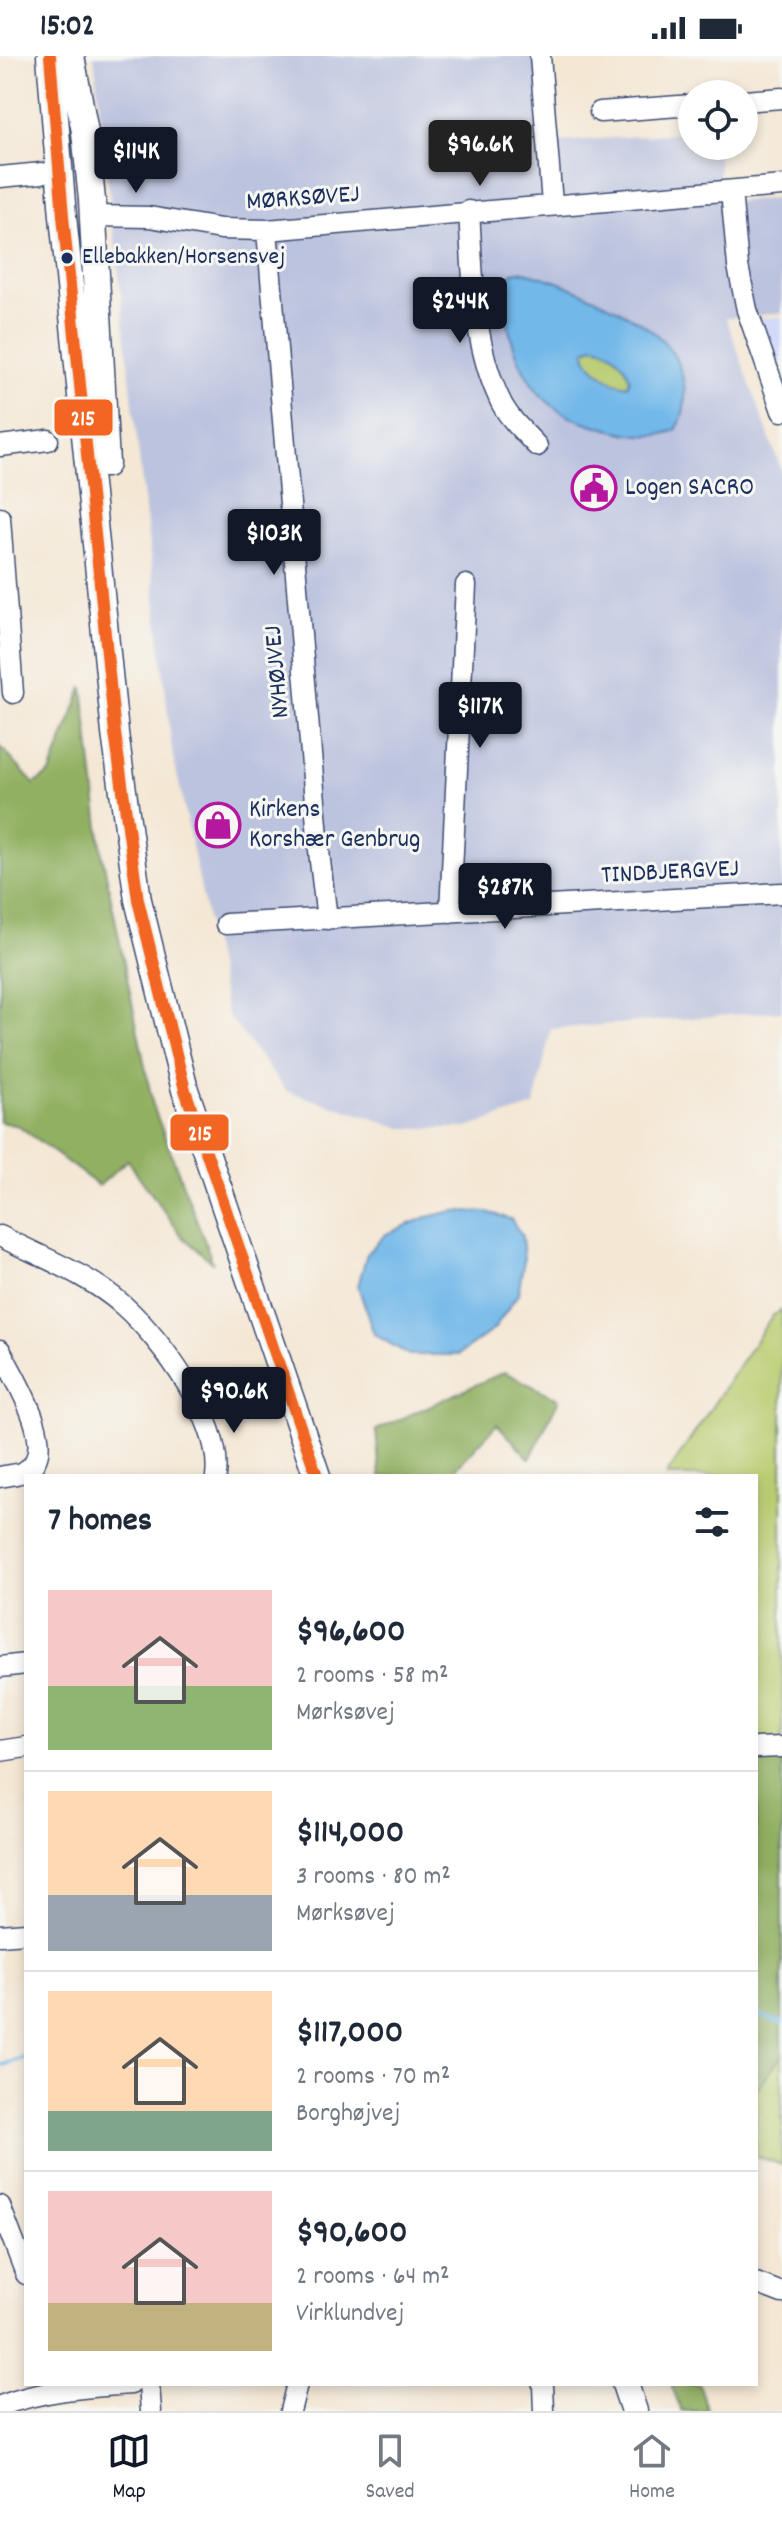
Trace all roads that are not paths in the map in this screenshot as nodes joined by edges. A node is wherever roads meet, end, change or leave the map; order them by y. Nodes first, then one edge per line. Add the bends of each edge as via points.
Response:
1 (50, 56) edge
2 (71, 56) edge
3 (540, 56) edge
4 (53, 89) junction
5 (782, 98) edge
6 (758, 100) edge
7 (678, 106) edge
8 (600, 112) dead end
9 (42, 173) joint
10 (0, 177) edge
11 (782, 186) edge
12 (731, 191) junction
13 (552, 204) junction
14 (469, 211) junction
15 (93, 216) junction
16 (267, 230) junction
17 (75, 327) junction
18 (782, 411) edge
19 (48, 440) dead end
20 (0, 446) edge
21 (537, 446) dead end
22 (0, 518) edge
23 (466, 585) dead end
24 (13, 693) dead end
25 (782, 893) edge
26 (450, 912) junction
27 (327, 919) junction
28 (226, 924) dead end
29 (167, 1012) junction
30 (0, 1236) edge
31 (0, 1350) edge
32 (216, 1474) edge
33 (316, 1474) edge
34 (0, 1477) edge
35 (24, 1664) edge
36 (0, 1667) edge
37 (24, 1747) edge
38 (782, 1747) edge
39 (758, 1748) edge
40 (0, 1751) edge
41 (0, 1927) edge
42 (24, 1933) edge
43 (0, 1935) edge
44 (0, 2206) edge
45 (24, 2269) edge
46 (758, 2284) edge
47 (782, 2293) edge
48 (98, 2386) edge
49 (149, 2386) edge
50 (296, 2386) edge
51 (543, 2386) edge
52 (626, 2386) edge
53 (0, 2406) edge
54 (151, 2411) edge
55 (290, 2411) edge
56 (544, 2411) edge
57 (634, 2411) edge

1 - 4 main road
2 - 15 main road
3 - 13 street
4 - 9 main road via 49,154
4 - 15 main road via 74,177
4 - 17 main road
5 - 6 street
7 - 8 street
9 - 10 street
11 - 12 street, MØRKSØVEJ
12 - 13 street, MØRKSØVEJ
12 - 18 street via 747,310
13 - 14 street, MØRKSØVEJ
14 - 16 street, MØRKSØVEJ
14 - 21 street via 483,348 499,398
15 - 16 street, MØRKSØVEJ
15 - 17 main road via 84,225 80,248
15 - 29 main road via 117,604
16 - 27 street, NYHØJVEJ
17 - 29 main road via 117,749 138,900
19 - 20 street
22 - 24 street
23 - 26 street
25 - 26 street, TINDBJERGVEJ
26 - 27 street, TINDBJERGVEJ
27 - 28 street, TINDBJERGVEJ
29 - 33 main road via 185,1090
30 - 32 street via 87,1280 123,1305 156,1340 198,1402 212,1435
31 - 34 street via 39,1431 41,1446 25,1472
35 - 36 street
37 - 40 street
38 - 39 street
41 - 43 street
42 - 43 street
44 - 45 street
46 - 47 street
48 - 53 street via 66,2388
49 - 54 street
50 - 55 street
51 - 56 street
52 - 57 main road

